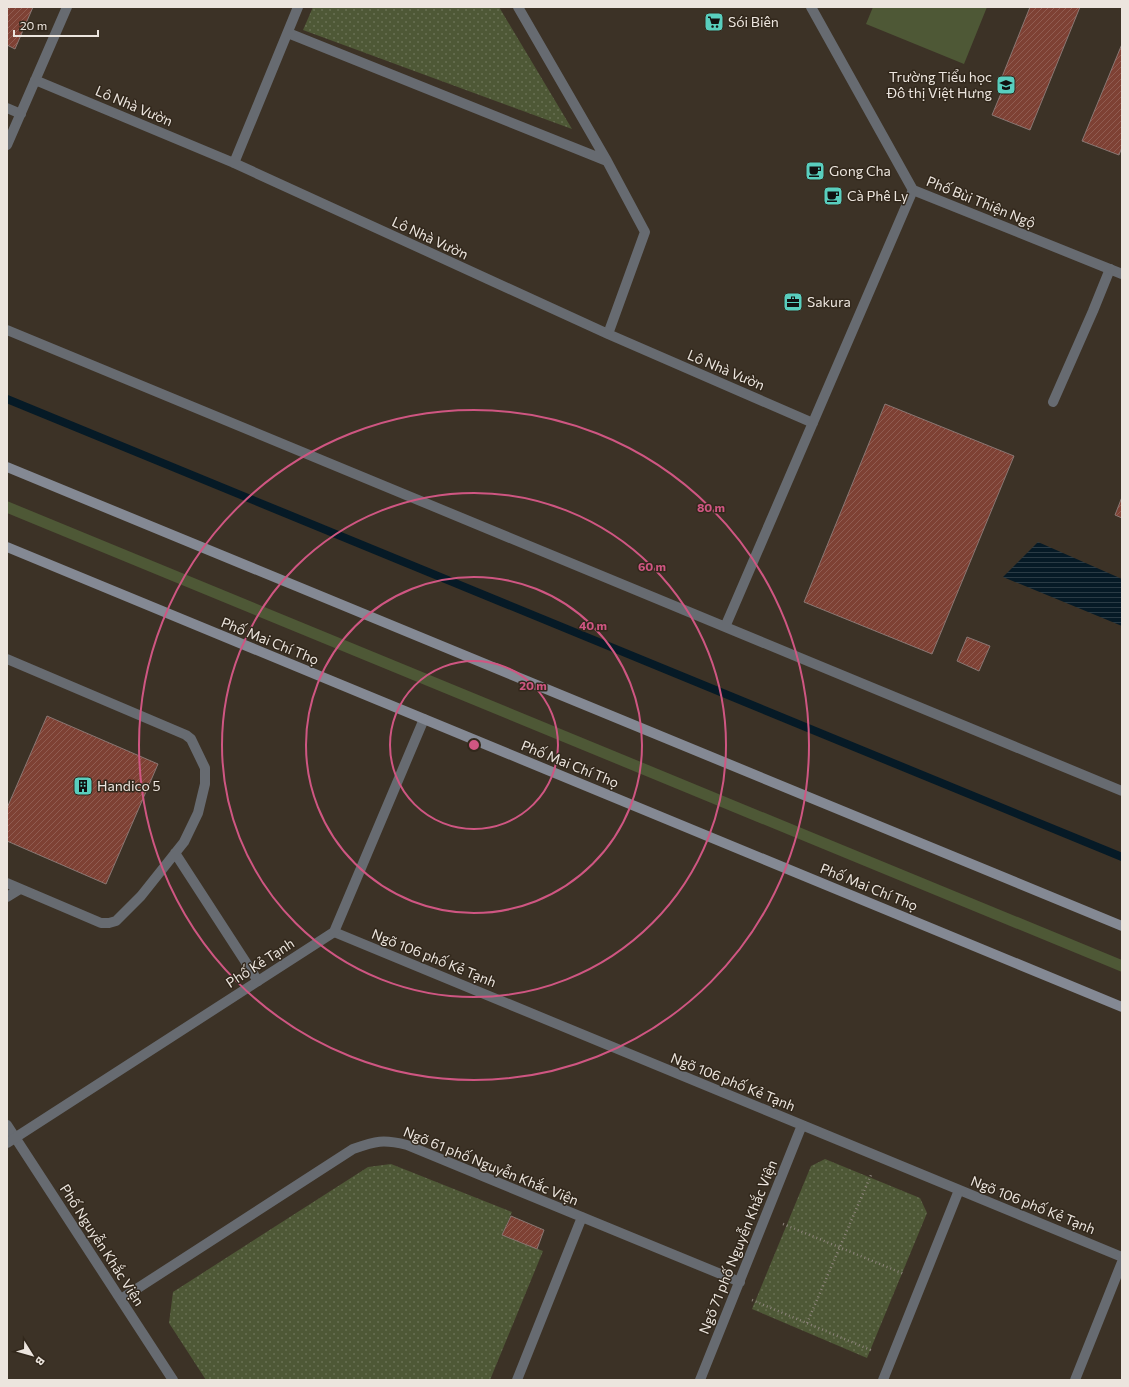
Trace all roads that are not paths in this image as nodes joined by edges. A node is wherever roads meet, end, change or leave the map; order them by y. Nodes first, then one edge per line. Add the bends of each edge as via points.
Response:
1 (68, 7) edge
2 (298, 7) edge
3 (518, 7) edge
4 (811, 7) edge
5 (288, 33) junction
6 (35, 80) junction
7 (7, 108) edge
8 (21, 114) junction
9 (7, 145) edge
10 (607, 161) junction
11 (234, 163) junction
12 (913, 190) junction
13 (1110, 269) junction
14 (1122, 274) edge
15 (7, 330) edge
16 (608, 334) junction
17 (1053, 402) dead end
18 (813, 423) junction
19 (7, 467) edge
20 (7, 548) edge
21 (725, 627) junction
22 (7, 659) edge
23 (424, 719) junction
24 (1122, 791) edge
25 (175, 853) junction
26 (7, 883) edge
27 (20, 888) junction
28 (7, 897) edge
29 (1122, 926) edge
30 (334, 932) junction
31 (258, 981) junction
32 (1122, 1007) edge
33 (7, 1124) edge
34 (802, 1125) junction
35 (11, 1140) edge
36 (959, 1190) junction
37 (582, 1217) junction
38 (1122, 1257) edge
39 (1122, 1262) edge
40 (740, 1282) junction
41 (121, 1299) junction
42 (173, 1380) edge
43 (516, 1380) edge
44 (700, 1380) edge
45 (883, 1380) edge
46 (1075, 1380) edge

1 - 6 street
2 - 5 street
3 - 10 street
4 - 12 street, Phố Bùi Thiện Ngộ
5 - 10 street
5 - 11 street
6 - 8 street
6 - 11 street, Lô Nhà Vườn
7 - 8 street
8 - 9 street
10 - 16 street via 645,232
11 - 16 street, Lô Nhà Vườn
12 - 13 street, Phố Bùi Thiện Ngộ
12 - 18 street
13 - 14 street, Phố Bùi Thiện Ngộ
13 - 17 street
15 - 21 street
16 - 18 street, Lô Nhà Vườn
18 - 21 street
19 - 29 main road
20 - 23 main road, Phố Mai Chí Thọ
21 - 24 street
22 - 25 street via 191,739 205,768 205,784 198,813 184,842
23 - 30 street
23 - 32 main road, Phố Mai Chí Thọ
25 - 27 street via 141,896 116,921 108,923 101,923
25 - 31 street
26 - 27 street
27 - 28 street
30 - 31 street, Phố Kẻ Tạnh
30 - 34 street, Ngõ 106 phố Kẻ Tạnh
31 - 35 street, Phố Kẻ Tạnh
33 - 35 street, Phố Nguyễn Khắc Viện
34 - 36 street, Ngõ 106 phố Kẻ Tạnh
34 - 40 street, Ngõ 71 phố Nguyễn Khắc Viện
35 - 41 street, Phố Nguyễn Khắc Viện
36 - 38 street, Ngõ 106 phố Kẻ Tạnh
36 - 45 street
37 - 40 street, Ngõ 61 phố Nguyễn Khắc Viện
37 - 41 street, Ngõ 61 phố Nguyễn Khắc Viện via 407,1145 389,1141 370,1143 353,1149
37 - 43 street
39 - 46 street
40 - 44 street, Ngõ 71 phố Nguyễn Khắc Viện
41 - 42 street, Phố Nguyễn Khắc Viện

